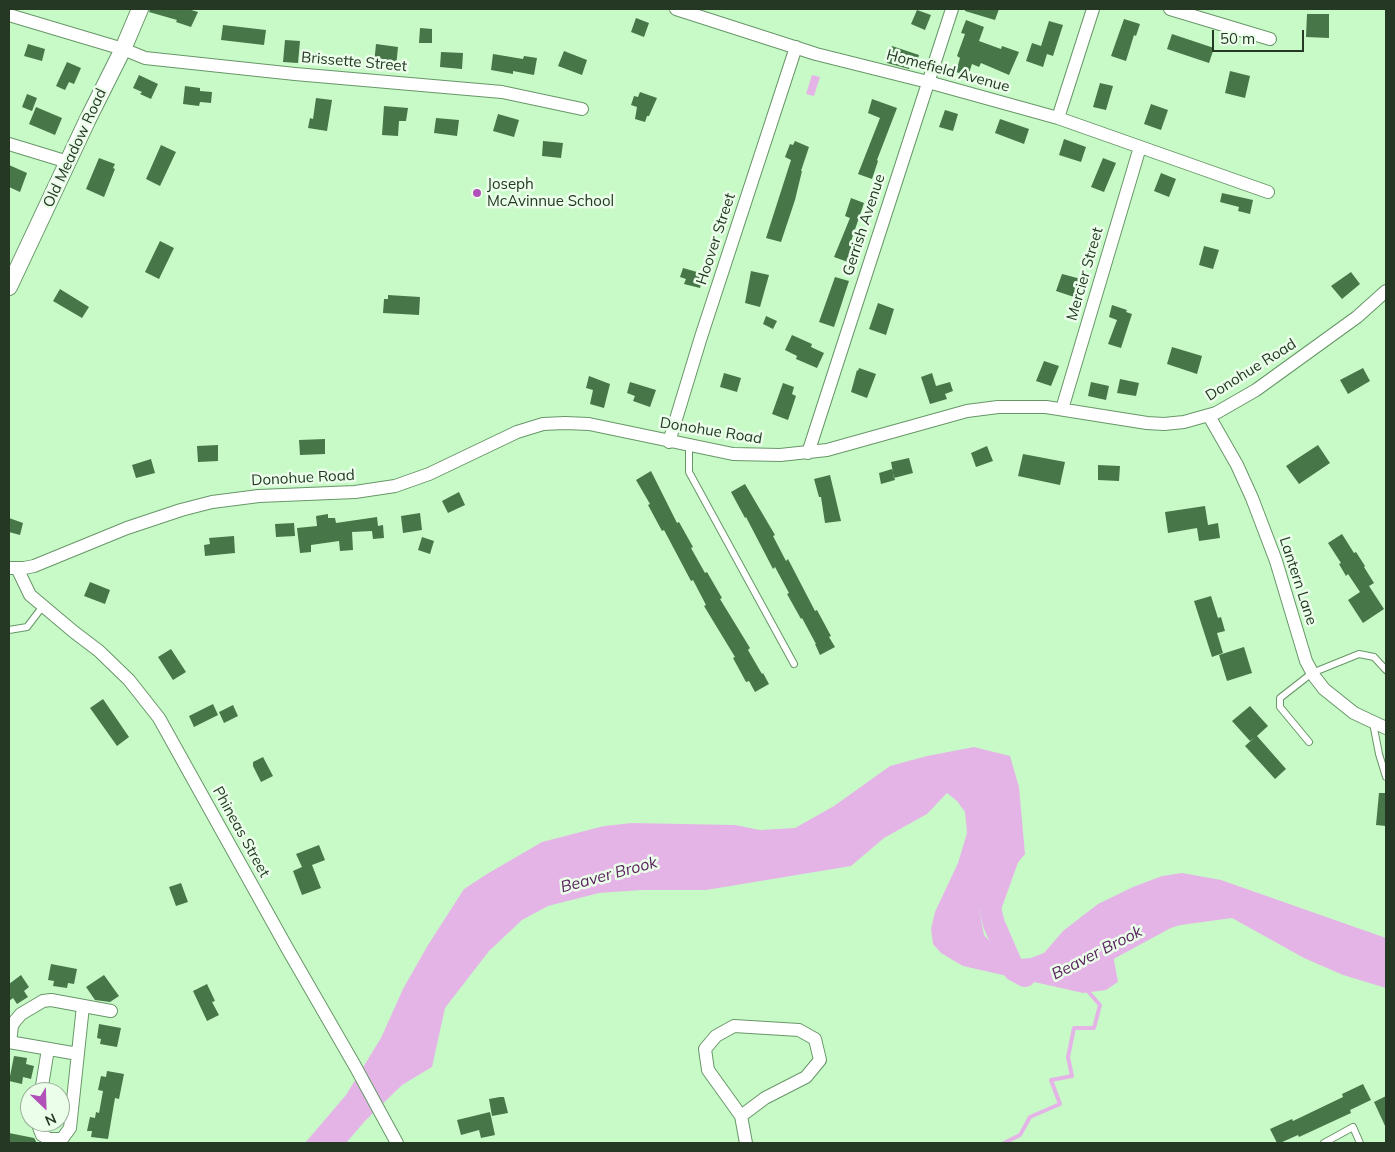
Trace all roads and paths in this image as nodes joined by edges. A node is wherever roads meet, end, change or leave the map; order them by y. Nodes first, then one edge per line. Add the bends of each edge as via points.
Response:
1 (140, 9) edge
2 (676, 9) edge
3 (952, 9) edge
4 (1093, 9) edge
5 (1170, 9) edge
6 (9, 16) edge
7 (1270, 39) dead end
8 (796, 47) junction
9 (124, 49) junction
10 (928, 82) junction
11 (582, 109) dead end
12 (1058, 118) junction
13 (9, 144) edge
14 (1140, 147) junction
15 (68, 162) junction
16 (1268, 192) dead end
17 (11, 277) edge
18 (1386, 291) edge
19 (1062, 409) junction
20 (1209, 416) junction
21 (669, 442) junction
22 (688, 445) junction
23 (808, 453) junction
24 (13, 568) edge
25 (43, 606) junction
26 (9, 630) edge
27 (794, 664) dead end
28 (1386, 670) edge
29 (1312, 673) junction
30 (1372, 723) junction
31 (1386, 728) edge
32 (1309, 742) dead end
33 (1386, 777) edge
34 (83, 1006) junction
35 (111, 1011) dead end
36 (9, 1042) edge
37 (48, 1049) junction
38 (78, 1054) junction
39 (43, 1082) edge
40 (741, 1116) junction
41 (70, 1128) edge
42 (41, 1132) edge
43 (68, 1132) edge
44 (395, 1140) edge
45 (746, 1143) edge
46 (1324, 1143) edge
47 (1360, 1143) edge

1 - 9 street, Old Meadow Road
2 - 8 street, Homefield Avenue
3 - 10 street, Gerrish Avenue
4 - 12 street
5 - 7 street
6 - 9 street, Brissette Street
8 - 10 street, Homefield Avenue
8 - 21 street, Hoover Street
9 - 11 street, Brissette Street via 144,58 502,92
9 - 15 street, Old Meadow Road
10 - 12 street, Homefield Avenue
10 - 23 street, Gerrish Avenue
12 - 14 street, Homefield Avenue
13 - 15 street
14 - 16 street, Homefield Avenue
14 - 19 street, Mercier Street
15 - 17 street, Old Meadow Road
18 - 20 street, Donohue Road via 1357,317 1277,376
19 - 20 street, Donohue Road via 1164,424
19 - 23 street, Donohue Road via 1023,406 983,408 850,445
20 - 29 street, Lantern Lane via 1252,498 1276,560
21 - 22 street, Donohue Road
21 - 24 street, Donohue Road via 588,424 543,424 517,432 442,469 395,486 356,492 259,496 212,502 127,528 34,566
22 - 23 street, Donohue Road via 761,456
22 - 27 lane via 689,472
24 - 25 street, Phineas Street via 30,595
25 - 26 lane via 27,627
25 - 44 street, Phineas Street via 99,651 129,680 159,718
28 - 29 lane via 1374,657 1359,654
29 - 30 street, Lantern Lane via 1324,689
29 - 32 lane via 1280,698 1280,707
30 - 31 street, Lantern Lane
30 - 33 lane
34 - 35 street
34 - 36 street via 51,1000 36,1004 15,1021
34 - 38 street
36 - 37 street
37 - 38 street
37 - 39 street
38 - 41 street
40 - 40 street via 708,1070 705,1049 716,1036 734,1026 800,1030 815,1040 820,1060 806,1077 765,1098
40 - 45 street
42 - 43 street via 49,1139 62,1139
46 - 47 lane via 1353,1127

